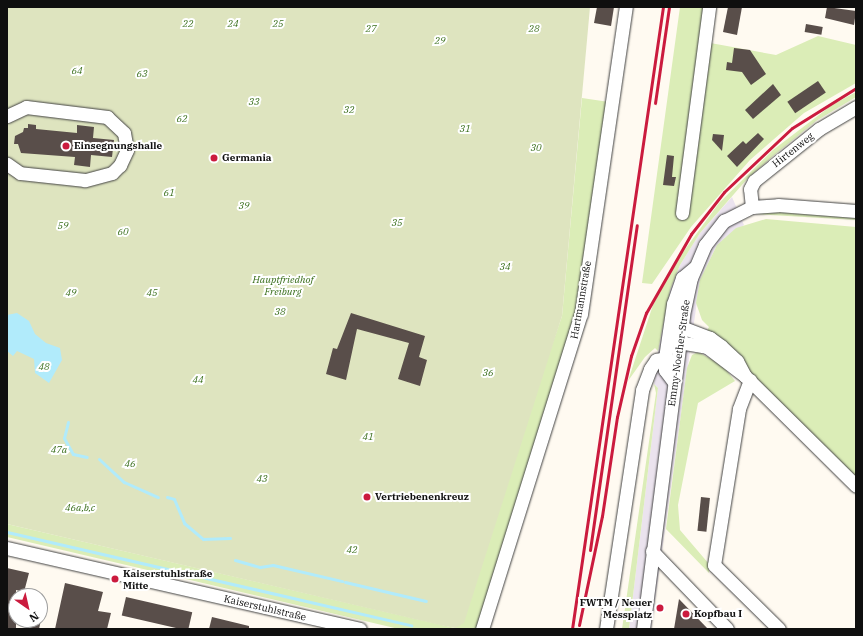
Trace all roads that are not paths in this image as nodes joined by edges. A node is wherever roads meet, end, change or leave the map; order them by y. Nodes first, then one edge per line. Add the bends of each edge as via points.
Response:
1 (626, 7) edge
2 (709, 7) edge
3 (856, 107) edge
4 (7, 116) edge
5 (7, 164) edge
6 (752, 206) junction
7 (856, 211) edge
8 (682, 213) dead end
9 (694, 268) junction
10 (682, 327) junction
11 (679, 342) junction
12 (665, 358) junction
13 (747, 378) junction
14 (674, 382) junction
15 (856, 486) edge
16 (7, 548) edge
17 (652, 551) junction
18 (360, 629) edge
19 (482, 629) edge
20 (606, 629) edge
21 (643, 629) edge
22 (727, 629) edge
23 (778, 629) edge

1 - 19 street, Hartmannstraße via 581,314
2 - 8 street
3 - 6 street, Hirtenweg via 819,129 754,181 750,189
4 - 5 street via 26,107 107,117 124,133 127,150 120,165 112,173 85,180 20,173
6 - 7 street, Emmy-Noether-Straße via 778,205
6 - 9 street, Emmy-Noether-Straße via 720,225 705,245
9 - 10 street, Emmy-Noether-Straße
9 - 12 street via 682,278 673,304
10 - 11 street, Emmy-Noether-Straße
10 - 13 street via 710,338 721,346 737,361
11 - 13 street via 707,347
11 - 14 street, Emmy-Noether-Straße
12 - 14 street via 665,370
12 - 20 street via 656,360 642,390
13 - 15 street
13 - 23 street via 739,409 714,565
14 - 17 street, Emmy-Noether-Straße
16 - 18 street, Kaiserstuhlstraße
17 - 21 street, Emmy-Noether-Straße
17 - 22 street

